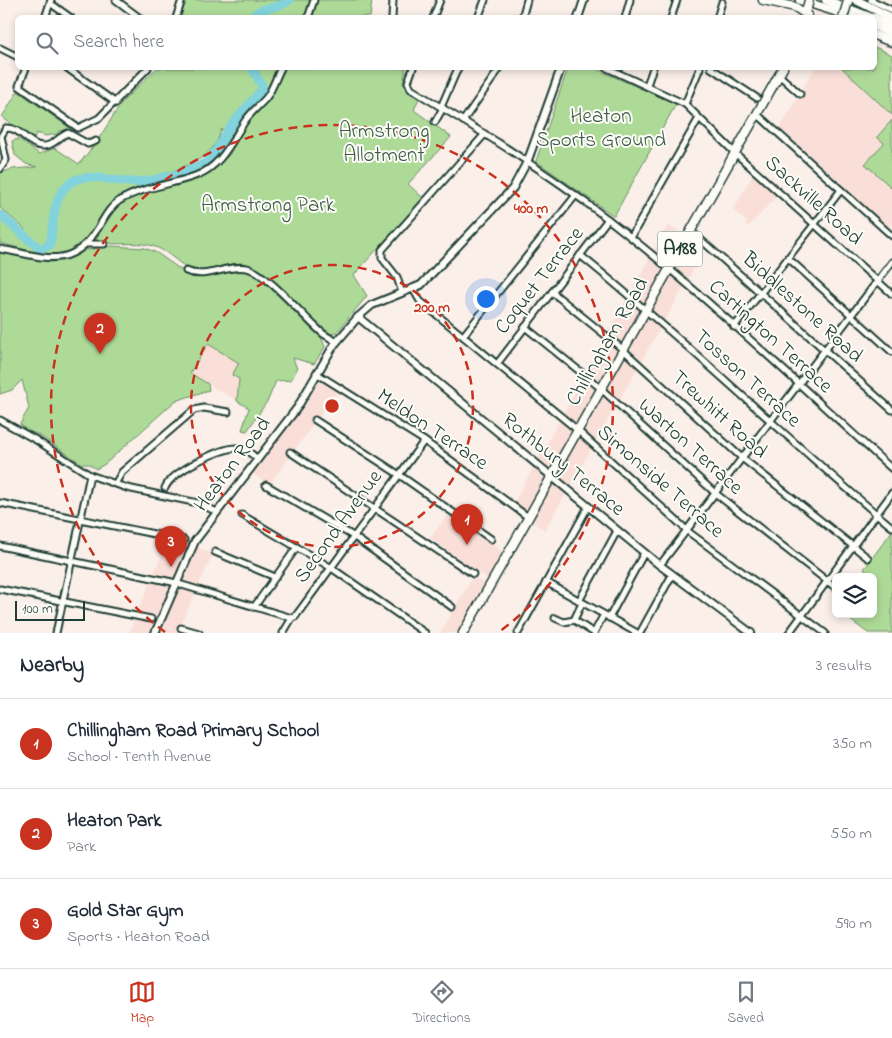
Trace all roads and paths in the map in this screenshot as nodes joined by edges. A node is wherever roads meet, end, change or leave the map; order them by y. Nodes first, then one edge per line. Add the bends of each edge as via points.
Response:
1 (116, 0) edge
2 (182, 0) edge
3 (314, 0) edge
4 (393, 0) edge
5 (440, 0) edge
6 (485, 0) edge
7 (527, 0) edge
8 (584, 0) edge
9 (630, 0) edge
10 (677, 0) edge
11 (764, 0) edge
12 (800, 0) edge
13 (826, 0) edge
14 (851, 0) edge
15 (871, 0) edge
16 (51, 1) edge
17 (722, 2) dead end
18 (892, 10) edge
19 (808, 12) edge
20 (46, 15) edge
21 (67, 15) edge
22 (136, 15) edge
23 (177, 15) edge
24 (309, 15) edge
25 (392, 15) edge
26 (434, 15) edge
27 (479, 15) edge
28 (523, 15) edge
29 (579, 15) edge
30 (626, 15) edge
31 (672, 15) edge
32 (718, 15) edge
33 (844, 15) edge
34 (847, 15) edge
35 (865, 15) edge
36 (892, 18) edge
37 (877, 20) edge
38 (892, 26) edge
39 (877, 27) edge
40 (892, 34) edge
41 (877, 36) edge
42 (892, 42) edge
43 (0, 48) edge
44 (15, 56) edge
45 (25, 70) edge
46 (70, 70) edge
47 (146, 70) edge
48 (280, 70) edge
49 (412, 70) edge
50 (457, 70) edge
51 (499, 70) edge
52 (560, 70) edge
53 (613, 70) edge
54 (652, 70) edge
55 (699, 70) edge
56 (714, 70) edge
57 (782, 70) edge
58 (779, 75) junction
59 (647, 85) junction
60 (800, 94) dead end
61 (757, 98) dead end
62 (116, 102) junction
63 (685, 104) junction
64 (442, 108) junction
65 (757, 114) junction
66 (700, 118) junction
67 (463, 120) junction
68 (435, 122) dead end
69 (485, 134) junction
70 (96, 140) dead end
71 (735, 153) junction
72 (528, 160) junction
73 (0, 169) edge
74 (841, 190) junction
75 (576, 195) junction
76 (608, 219) junction
77 (814, 224) junction
78 (691, 231) junction
79 (892, 236) edge
80 (631, 237) junction
81 (87, 244) junction
82 (104, 244) dead end
83 (0, 249) edge
84 (580, 255) junction
85 (788, 258) junction
86 (892, 262) edge
87 (670, 269) junction
88 (186, 271) dead end
89 (877, 281) junction
90 (413, 289) junction
91 (552, 292) junction
92 (760, 292) junction
93 (402, 293) junction
94 (892, 294) edge
95 (646, 310) junction
96 (851, 315) junction
97 (358, 317) junction
98 (525, 327) junction
99 (734, 327) junction
100 (464, 336) junction
101 (337, 342) junction
102 (824, 350) junction
103 (623, 351) junction
104 (892, 352) edge
105 (497, 364) junction
106 (316, 373) junction
107 (798, 385) junction
108 (601, 389) junction
109 (892, 410) edge
110 (228, 412) dead end
111 (0, 420) edge
112 (315, 420) dead end
113 (769, 422) junction
114 (577, 431) junction
115 (424, 441) junction
116 (290, 452) dead end
117 (742, 458) junction
118 (258, 459) junction
119 (892, 469) edge
120 (398, 474) junction
121 (90, 476) junction
122 (551, 477) junction
123 (115, 484) junction
124 (266, 485) dead end
125 (165, 488) dead end
126 (892, 493) edge
127 (715, 494) junction
128 (0, 503) edge
129 (374, 506) junction
130 (588, 507) junction
131 (217, 512) junction
132 (876, 514) junction
133 (242, 516) dead end
134 (528, 517) junction
135 (81, 518) junction
136 (892, 527) edge
137 (687, 530) junction
138 (617, 531) junction
139 (353, 536) junction
140 (491, 539) dead end
141 (184, 540) dead end
142 (0, 546) edge
143 (853, 546) junction
144 (297, 547) junction
145 (215, 552) dead end
146 (644, 553) junction
147 (868, 558) dead end
148 (71, 561) junction
149 (660, 565) junction
150 (330, 567) junction
151 (473, 574) dead end
152 (672, 574) junction
153 (275, 577) junction
154 (546, 582) junction
155 (827, 582) junction
156 (176, 583) junction
157 (832, 585) edge
158 (0, 589) edge
159 (63, 601) junction
160 (581, 602) junction
161 (254, 607) junction
162 (452, 607) dead end
163 (802, 616) junction
164 (292, 618) junction
165 (556, 618) dead end
166 (602, 618) dead end
167 (609, 618) junction
168 (151, 619) dead end
169 (574, 620) junction
170 (181, 628) dead end
171 (56, 633) edge
172 (155, 633) edge
173 (199, 633) edge
174 (283, 633) edge
175 (425, 633) edge
176 (463, 633) edge
177 (518, 633) edge
178 (594, 633) edge
179 (638, 633) edge
180 (751, 633) edge
181 (789, 633) edge
182 (825, 633) edge

1 - 22 street
2 - 23 street
3 - 24 street
4 - 25 street
5 - 26 street
6 - 27 street
7 - 28 street
8 - 29 street
9 - 30 street
10 - 31 street
11 - 19 main road
12 - 34 main road
13 - 35 main road
14 - 33 main road, bridge
14 - 36 main road
15 - 18 street
16 - 20 street
16 - 21 street
17 - 32 street
37 - 38 main road
39 - 40 main road
41 - 42 main road
43 - 44 street
45 - 62 street via 19,86 78,128 99,118
46 - 62 street
47 - 62 street
48 - 81 street via 267,97 214,166 196,176 119,200
49 - 64 street, Cartington Terrace via 409,87
50 - 64 street
51 - 67 street
52 - 72 street
53 - 59 street, Sackville Road
54 - 59 street
55 - 63 street
56 - 61 street
57 - 58 main road, Chillingham Road / A188
58 - 60 street
58 - 65 main road, Chillingham Road / A188
59 - 63 street, Sackville Road
63 - 66 street, Sackville Road
64 - 67 street, Cartington Terrace
64 - 68 street
65 - 71 main road, Chillingham Road / A188
65 - 74 street
66 - 71 street, Sackville Road
66 - 80 street
67 - 69 street, Cartington Terrace
69 - 72 street, Cartington Terrace
69 - 93 street via 383,248 381,256 396,277
70 - 73 street via 88,144 68,133 50,145 38,146 13,129 6,128 2,134 6,160
71 - 77 street, Sackville Road
71 - 78 main road, Chillingham Road / A188
72 - 75 street, Cartington Terrace
72 - 90 street via 514,188 501,204 430,277
74 - 77 street
74 - 79 street
75 - 76 street, Cartington Terrace
75 - 100 street
76 - 80 street, Cartington Terrace
76 - 84 street, Coquet Terrace
77 - 85 street
77 - 89 street, Sackville Road
78 - 87 main road, Chillingham Road / A188
78 - 92 street, Biddlestone Road
80 - 87 street, Cartington Terrace
81 - 82 street
81 - 83 street via 52,259
84 - 91 street, Coquet Terrace
84 - 95 street, Tosson Terrace
85 - 92 street
85 - 96 street
86 - 89 street
87 - 95 main road, Chillingham Road / A188
87 - 99 street, Cartington Terrace
88 - 101 street via 200,275 250,269 265,278 321,332
89 - 94 street, Sackville Road
89 - 96 street
90 - 93 street, Heaton Road
90 - 100 street, Simonside Terrace via 420,301
91 - 98 street, Coquet Terrace
91 - 103 street, Trewhitt Road
92 - 99 street
92 - 102 street, Biddlestone Road
93 - 97 street, Heaton Road via 376,303
95 - 103 main road, Chillingham Road / A188
95 - 113 street, Tosson Terrace
96 - 102 street
96 - 104 street
97 - 101 street, Heaton Road
97 - 122 street, Rothbury Terrace
98 - 105 street, Coquet Terrace
98 - 108 street, Warton Terrace
99 - 107 street, Cartington Terrace
100 - 105 street, Simonside Terrace
101 - 106 street, Heaton Road
102 - 107 street
102 - 109 street, Biddlestone Road
103 - 108 main road, Chillingham Road / A188
103 - 117 street, Trewhitt Road
105 - 114 street, Simonside Terrace
106 - 115 street, Meldon Terrace
106 - 118 street, Heaton Road via 297,408
107 - 113 street
107 - 119 street, Cartington Terrace
108 - 114 main road, Chillingham Road / A188
108 - 127 street, Warton Terrace
110 - 123 street via 204,408 194,410 122,472
111 - 121 street
112 - 120 street
113 - 117 street
113 - 132 street, Tosson Terrace
114 - 122 main road, Chillingham Road / A188
114 - 137 street, Simonside Terrace
115 - 120 street, Second Avenue
115 - 134 street, Meldon Terrace
116 - 129 street
117 - 127 street
117 - 143 street, Trewhitt Road
118 - 125 street via 245,450 231,448 186,468
118 - 131 street, Heaton Road
120 - 129 street, Second Avenue
120 - 140 street
121 - 123 street
121 - 135 street
122 - 130 street, Rothbury Terrace
122 - 134 main road, Chillingham Road / A188
123 - 131 street via 198,503
124 - 139 street
126 - 132 street
127 - 137 street
127 - 155 street, Warton Terrace
128 - 135 street
129 - 139 street, Second Avenue
129 - 151 street
130 - 138 street, Rothbury Terrace
130 - 154 street
131 - 156 street, Heaton Road via 193,544
132 - 136 street, Tosson Terrace
132 - 143 street
133 - 144 street
134 - 176 main road, Chillingham Road / A188
135 - 141 street
135 - 148 street
137 - 149 street
137 - 163 street, Simonside Terrace
138 - 146 street, Rothbury Terrace
138 - 160 street
139 - 150 street, Second Avenue
139 - 162 street
142 - 148 street
143 - 147 street, Trewhitt Road
143 - 155 street
144 - 150 street
144 - 153 street
145 - 153 street
146 - 149 street, Rothbury Terrace
146 - 167 street
148 - 156 street
148 - 159 street
149 - 152 street, Rothbury Terrace
150 - 164 street, Second Avenue
150 - 175 street
152 - 179 street
152 - 180 street, Rothbury Terrace
153 - 161 street
154 - 160 street
154 - 177 street
155 - 157 street, Warton Terrace
155 - 163 street
156 - 161 street
156 - 172 street, Heaton Road
158 - 159 street
159 - 168 street
159 - 171 street
160 - 167 street
160 - 169 street
161 - 164 street
163 - 181 street
163 - 182 street, Simonside Terrace
164 - 174 street, Second Avenue
165 - 169 street via 564,622
166 - 178 street
167 - 179 street
169 - 178 street
170 - 173 street

